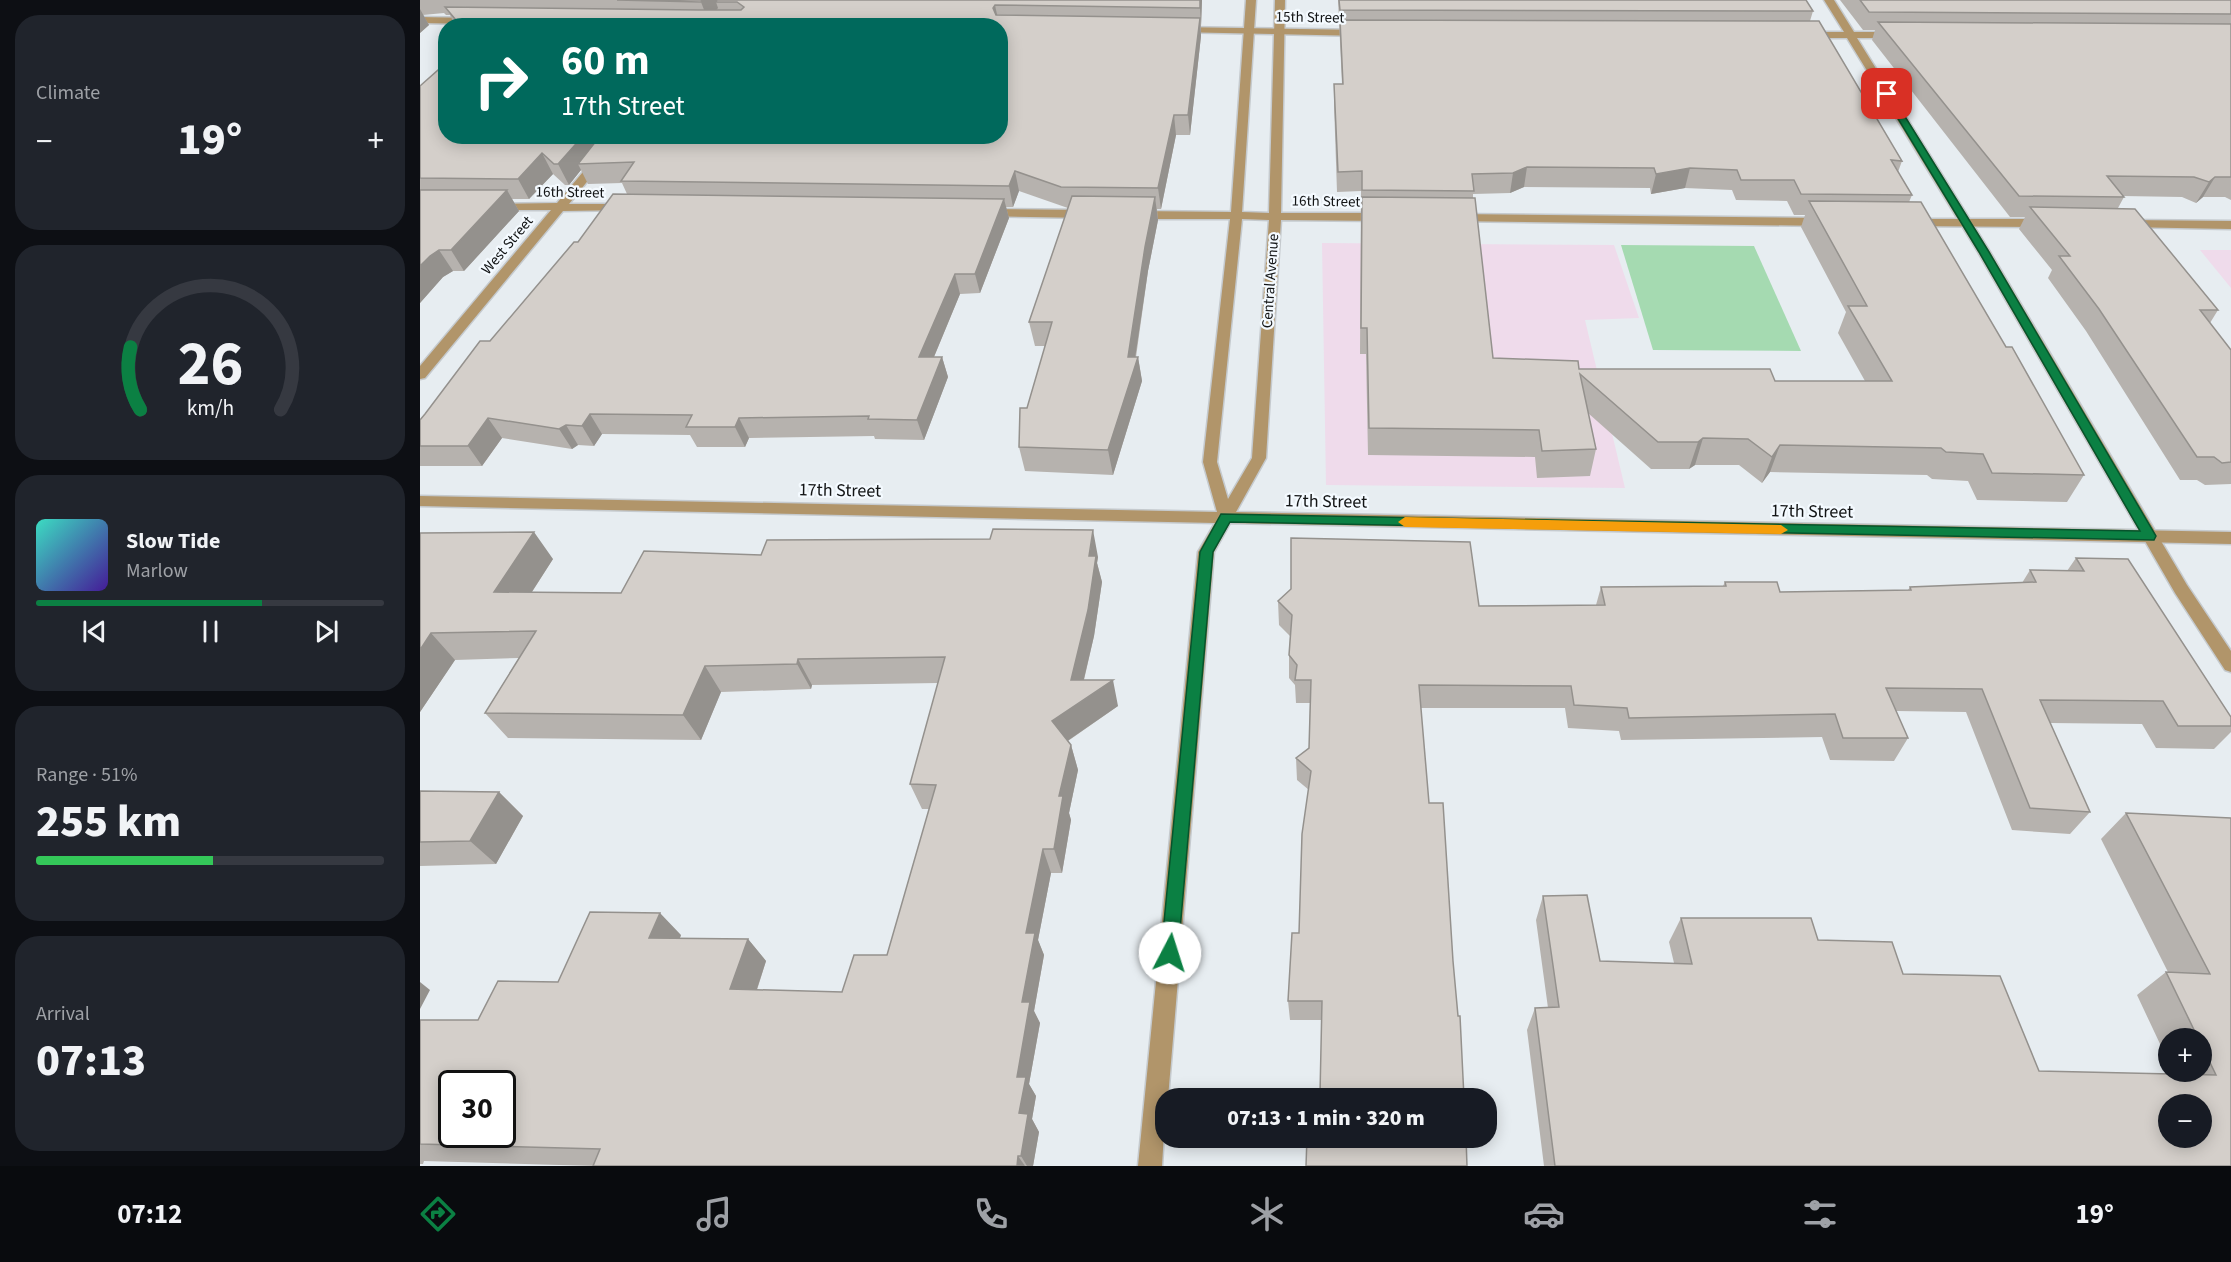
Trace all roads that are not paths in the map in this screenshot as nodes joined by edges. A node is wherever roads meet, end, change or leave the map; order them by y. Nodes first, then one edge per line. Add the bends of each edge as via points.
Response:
1 (1251, 0) edge
2 (1280, 0) edge
3 (1829, 0) edge
4 (420, 20) edge
5 (438, 20) edge
6 (1162, 30) edge
7 (1247, 31) junction
8 (1278, 31) junction
9 (1371, 33) edge
10 (1797, 35) edge
11 (1850, 35) junction
12 (1901, 35) edge
13 (613, 144) edge
14 (478, 206) edge
15 (562, 207) junction
16 (637, 208) edge
17 (979, 212) edge
18 (1096, 214) edge
19 (1120, 214) edge
20 (1236, 216) junction
21 (1275, 216) junction
22 (1401, 217) edge
23 (1437, 218) edge
24 (1839, 222) edge
25 (1965, 222) junction
26 (1899, 223) edge
27 (2058, 224) edge
28 (2115, 224) edge
29 (2231, 225) edge
30 (420, 375) edge
31 (420, 501) edge
32 (1226, 517) junction
33 (2150, 536) junction
34 (2231, 538) edge
35 (2231, 665) edge
36 (1150, 1166) edge

1 - 7 street
2 - 8 street, Central Avenue
3 - 11 street
4 - 5 street
6 - 7 street, 15th Street
7 - 8 street, 15th Street
7 - 20 street
8 - 9 street, 15th Street
8 - 21 street, Central Avenue
10 - 11 street
11 - 12 street
11 - 25 street
13 - 15 street, West Street
14 - 15 street, 16th Street
15 - 16 street, 16th Street
15 - 30 street, West Street
17 - 18 street
19 - 20 street, 16th Street
20 - 21 street, 16th Street
20 - 32 street via 1210,462
21 - 22 street, 16th Street
21 - 32 street, Central Avenue via 1259,458
23 - 24 street
25 - 26 street
25 - 27 street
25 - 33 street
28 - 29 street
31 - 32 street, 17th Street
32 - 33 street, 17th Street
32 - 36 street, Central Avenue via 1206,552
33 - 34 street, 17th Street
33 - 35 street

